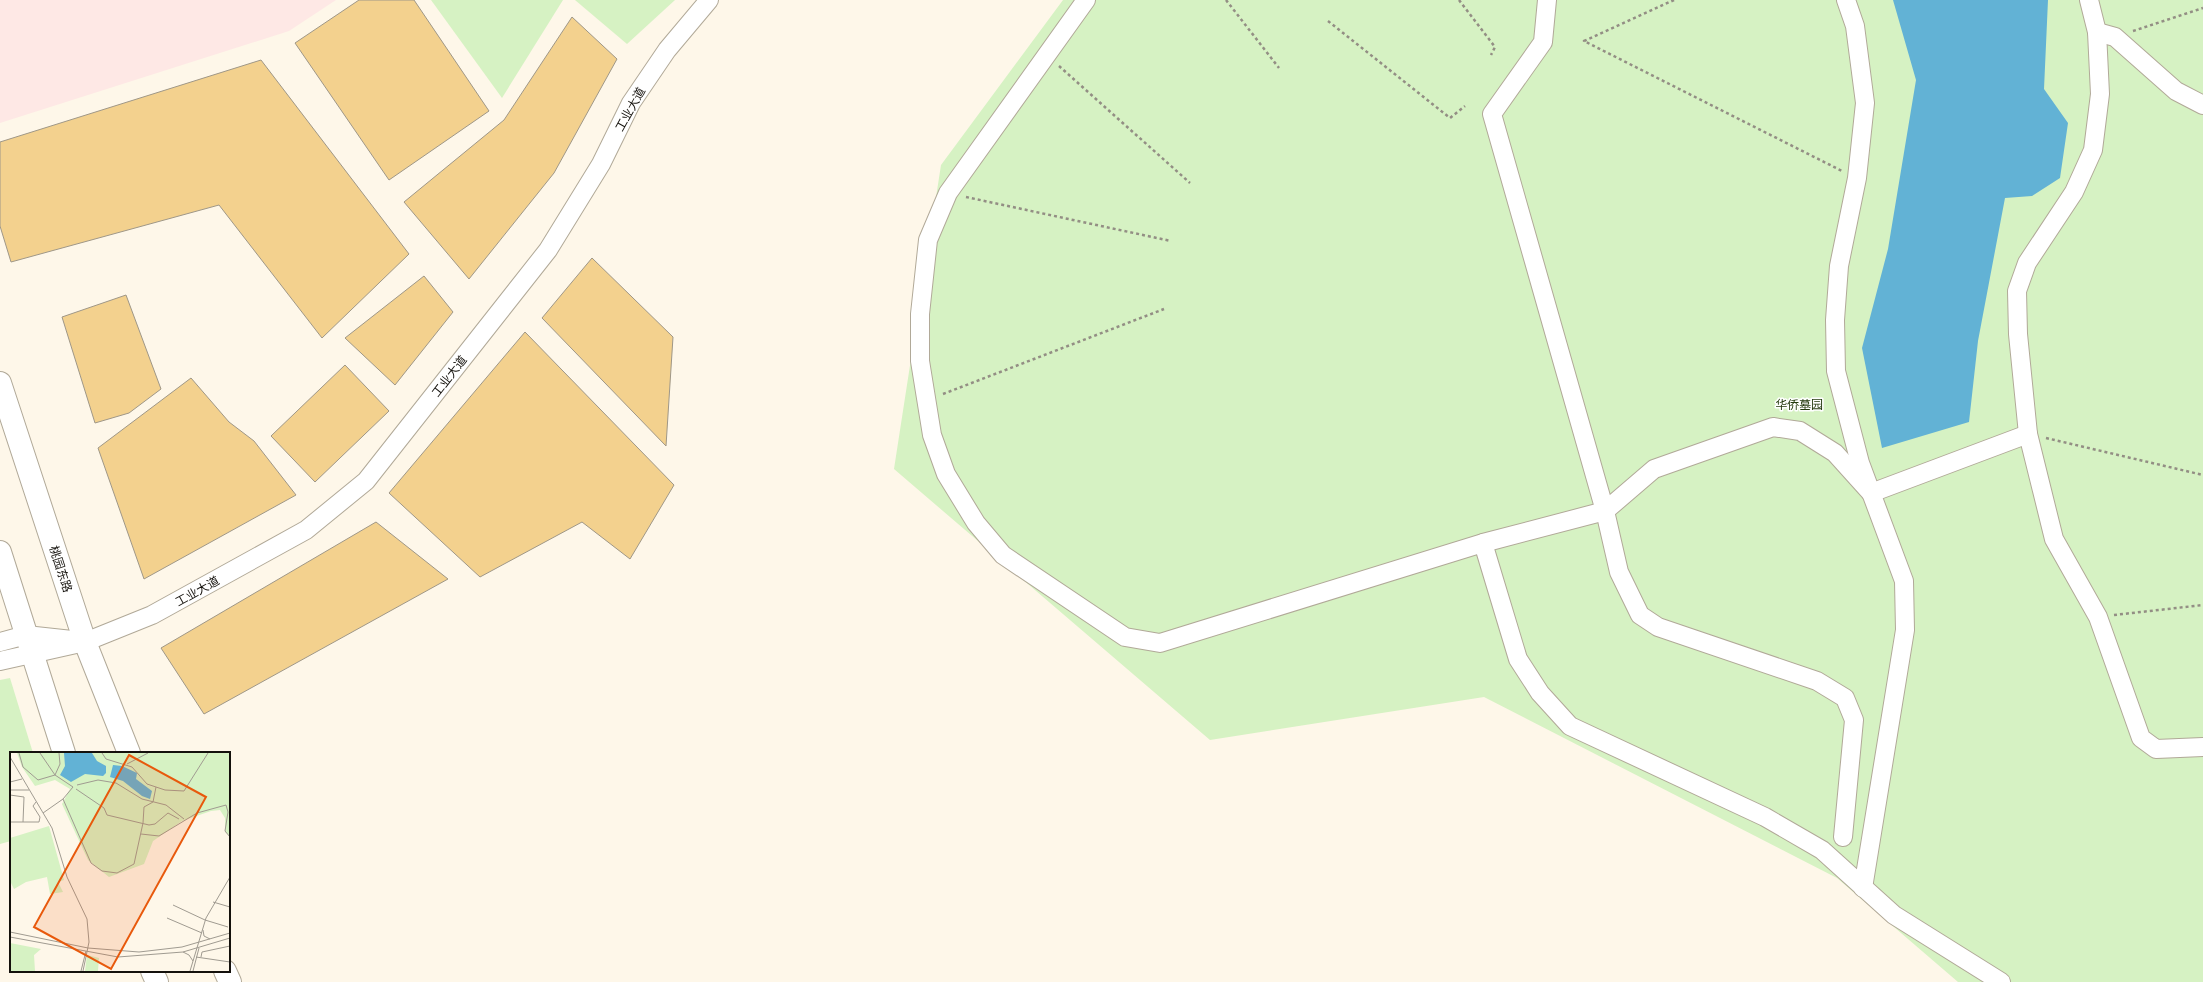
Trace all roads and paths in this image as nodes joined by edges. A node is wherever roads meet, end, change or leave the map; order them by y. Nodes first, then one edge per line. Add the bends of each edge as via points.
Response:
1 (709, 0) edge
2 (1086, 0) edge
3 (1226, 0) edge
4 (1459, 0) edge
5 (1547, 0) edge
6 (1674, 0) edge
7 (1846, 0) edge
8 (2089, 0) edge
9 (2203, 8) edge
10 (1328, 21) dead end
11 (2097, 32) junction
12 (2115, 38) junction
13 (1046, 55) junction
14 (1491, 55) dead end
15 (1279, 68) dead end
16 (2203, 105) edge
17 (1465, 106) dead end
18 (1857, 178) junction
19 (1190, 183) dead end
20 (948, 194) junction
21 (1171, 241) dead end
22 (1164, 309) dead end
23 (0, 383) edge
24 (927, 401) junction
25 (2028, 434) junction
26 (2203, 475) edge
27 (1871, 493) junction
28 (1605, 511) junction
29 (1483, 543) junction
30 (0, 552) edge
31 (2203, 605) edge
32 (2098, 617) junction
33 (0, 642) edge
34 (85, 642) junction
35 (30, 644) junction
36 (0, 661) edge
37 (2203, 747) edge
38 (64, 752) edge
39 (129, 752) edge
40 (1843, 837) dead end
41 (1863, 888) junction
42 (152, 972) edge
43 (225, 972) edge
44 (157, 982) edge
45 (230, 982) edge
46 (2002, 982) edge

1 - 34 street, 工业大道 via 667,50 631,103 601,164 548,250 366,481 306,530 152,615
2 - 13 street
3 - 15 path
4 - 14 path via 1495,47
5 - 28 street via 1543,42 1492,114
6 - 18 path via 1584,41
7 - 18 street via 1855,26 1865,103
8 - 11 street
9 - 12 path
10 - 17 path via 1450,118
11 - 12 street
11 - 25 street via 2100,94 2093,150 2074,192 2027,263 2016,291
12 - 16 street via 2176,91
13 - 19 path
13 - 20 street
18 - 27 street via 1839,266 1835,320 1836,371 1860,463
20 - 21 path
20 - 24 street via 928,240 924,262 920,362
22 - 24 path
23 - 34 main road, 桃园东路
24 - 29 street via 932,435 946,474 976,523 1003,555 1125,637 1160,643
25 - 26 path
25 - 27 street
25 - 32 street via 2054,539
27 - 28 street via 1829,450 1800,430 1773,427 1654,469
27 - 41 street via 1904,581 1905,630
28 - 29 street
28 - 40 street via 1619,572 1640,615 1658,626 1817,681 1845,698 1854,720
29 - 41 street via 1518,659 1540,694 1570,726 1765,816 1822,850
30 - 35 main road
31 - 32 path
32 - 37 street via 2141,738 2156,749
33 - 35 street, 工业大道
34 - 35 street, 工业大道
34 - 39 main road, 桃园东路
35 - 36 street, 工业大道
35 - 38 main road
41 - 46 street via 1894,916
42 - 44 main road
43 - 45 main road

